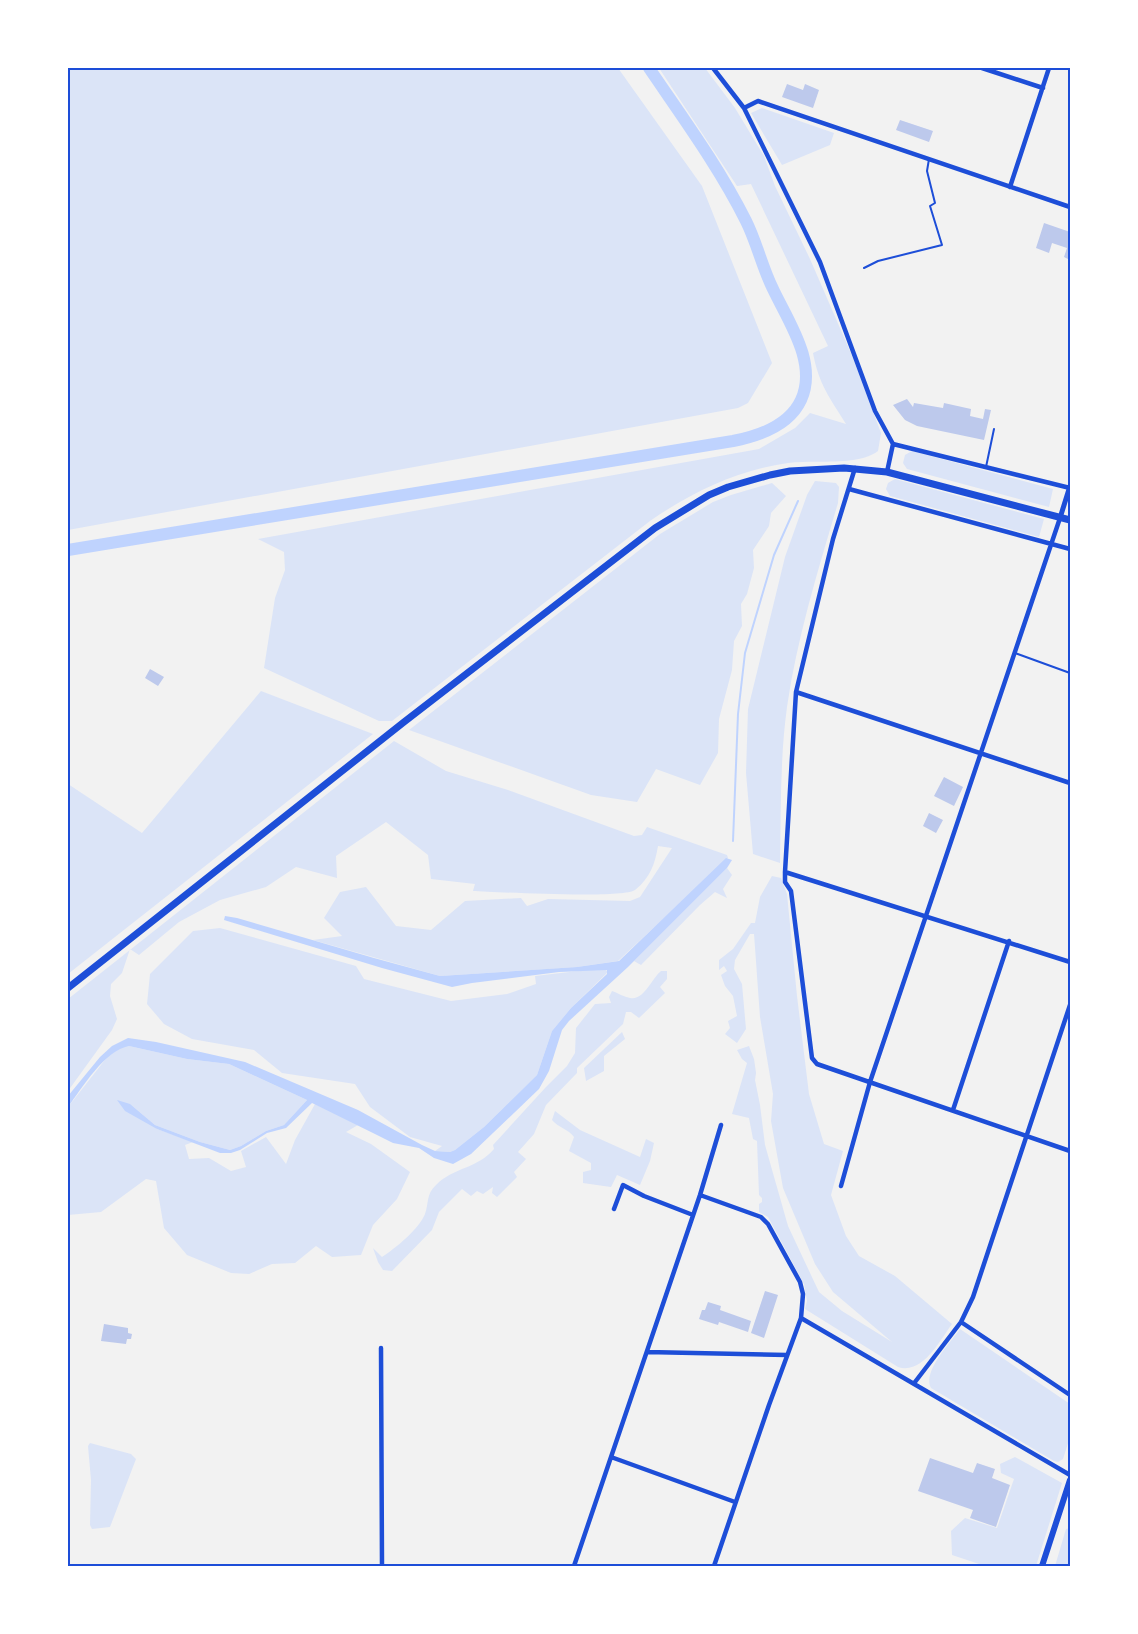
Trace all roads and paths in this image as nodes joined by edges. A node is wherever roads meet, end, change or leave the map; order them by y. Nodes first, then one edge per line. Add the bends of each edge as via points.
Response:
1 (713, 68) edge
2 (982, 68) edge
3 (1049, 68) edge
4 (1043, 88) junction
5 (744, 108) junction
6 (929, 159) junction
7 (1010, 187) junction
8 (1071, 207) edge
9 (864, 268) dead end
10 (994, 429) dead end
11 (893, 444) junction
12 (986, 467) junction
13 (855, 468) junction
14 (887, 472) junction
15 (1070, 487) edge
16 (849, 489) junction
17 (1060, 518) junction
18 (1071, 520) edge
19 (1052, 544) junction
20 (1071, 549) edge
21 (1015, 653) junction
22 (1071, 673) edge
23 (796, 692) junction
24 (982, 755) junction
25 (1071, 783) edge
26 (784, 872) junction
27 (927, 916) junction
28 (1009, 941) junction
29 (1071, 962) edge
30 (68, 988) edge
31 (1071, 1005) edge
32 (870, 1082) junction
33 (952, 1110) junction
34 (721, 1125) dead end
35 (1028, 1136) junction
36 (1071, 1151) edge
37 (841, 1186) dead end
38 (700, 1195) junction
39 (614, 1209) dead end
40 (693, 1215) junction
41 (802, 1316) junction
42 (961, 1322) junction
43 (381, 1348) dead end
44 (647, 1352) junction
45 (787, 1355) junction
46 (915, 1382) junction
47 (1071, 1395) edge
48 (611, 1457) junction
49 (1071, 1478) edge
50 (735, 1502) junction
51 (381, 1566) edge
52 (574, 1566) edge
53 (714, 1566) edge
54 (1042, 1566) edge

1 - 5 street
2 - 4 street
3 - 4 street
4 - 7 street
5 - 6 street via 758,101
5 - 11 street via 820,262 875,411
6 - 7 street
6 - 9 lane via 927,171 935,203 930,206 942,245
7 - 8 street
10 - 12 lane
11 - 12 street
11 - 14 street
12 - 15 street
13 - 14 main road
13 - 16 street
13 - 30 main road via 790,471 747,481 709,495 674,515
14 - 17 main road
15 - 17 street
16 - 19 street
16 - 23 street
17 - 18 main road
17 - 19 street
19 - 20 street
19 - 21 street
21 - 22 lane
21 - 24 street
23 - 24 street
23 - 26 street
24 - 25 street
24 - 27 street
26 - 27 street
26 - 32 street via 791,891 812,1058 817,1064
27 - 28 street
27 - 32 street
28 - 29 street
28 - 33 street
31 - 35 street
32 - 33 street
32 - 37 street
33 - 35 street
34 - 38 street
35 - 36 street
35 - 42 street
38 - 40 street
38 - 41 street via 755,1214 768,1224 800,1282
39 - 40 street via 623,1185
40 - 44 street
41 - 45 street
41 - 46 street
42 - 46 street
42 - 47 street
43 - 51 street
44 - 45 street
44 - 48 street
45 - 50 street
46 - 49 street
48 - 50 street
48 - 52 street
49 - 54 main road
50 - 53 street

